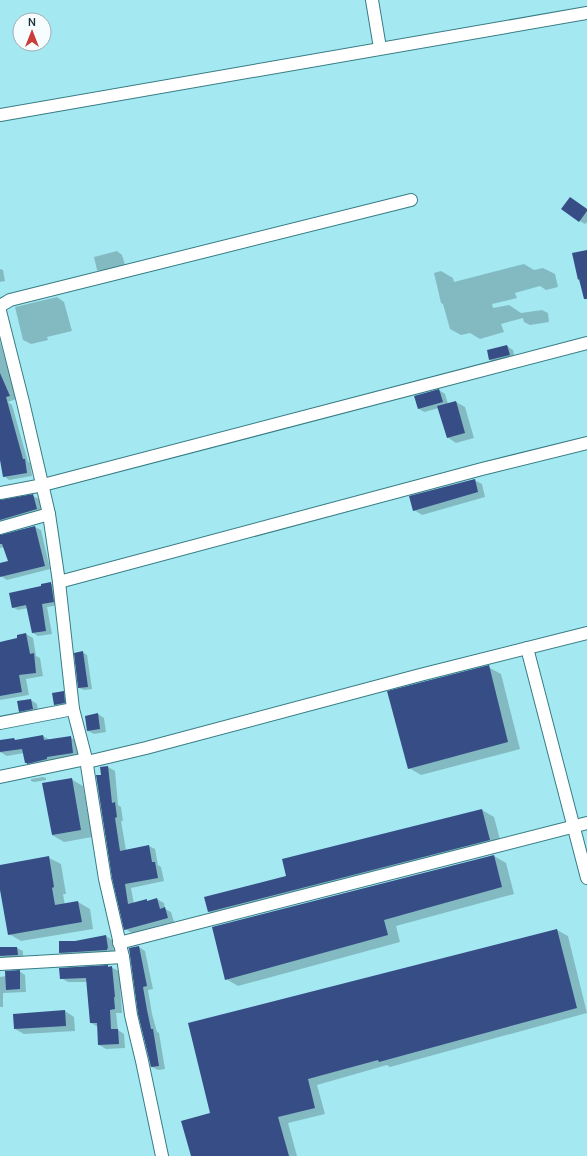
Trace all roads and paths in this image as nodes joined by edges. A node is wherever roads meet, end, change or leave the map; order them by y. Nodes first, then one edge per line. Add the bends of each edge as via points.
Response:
1 (372, 0) edge
2 (587, 13) edge
3 (380, 48) junction
4 (0, 115) edge
5 (411, 200) dead end
6 (0, 306) edge
7 (0, 311) edge
8 (587, 343) edge
9 (587, 443) edge
10 (43, 485) junction
11 (0, 493) edge
12 (49, 514) junction
13 (0, 528) edge
14 (59, 582) junction
15 (587, 633) edge
16 (527, 648) junction
17 (73, 709) junction
18 (0, 723) edge
19 (86, 760) junction
20 (0, 777) edge
21 (587, 823) edge
22 (573, 827) junction
23 (587, 878) edge
24 (119, 942) junction
25 (122, 957) junction
26 (0, 964) edge
27 (162, 1156) edge

1 - 3 street
2 - 3 street
3 - 4 street
5 - 6 street via 10,300
7 - 10 street
8 - 10 street
9 - 14 street
10 - 11 street
10 - 12 street
12 - 13 street
12 - 14 street
14 - 17 street
15 - 16 street
16 - 19 street via 146,748
16 - 22 street
17 - 18 street
17 - 19 street
19 - 20 street
19 - 24 street via 105,879
21 - 22 street
22 - 23 street
22 - 24 street
24 - 25 street
25 - 26 street
25 - 27 street via 131,1015

